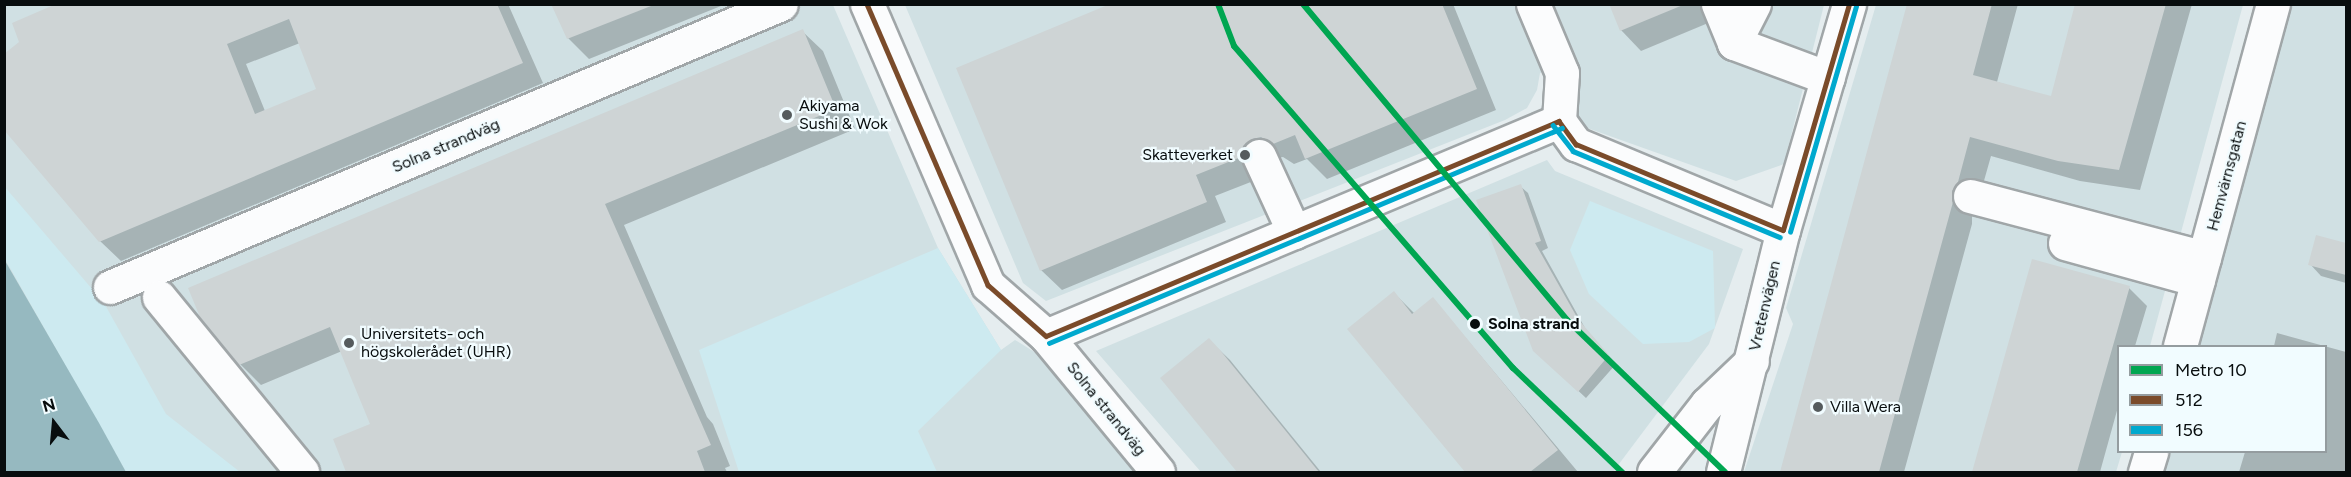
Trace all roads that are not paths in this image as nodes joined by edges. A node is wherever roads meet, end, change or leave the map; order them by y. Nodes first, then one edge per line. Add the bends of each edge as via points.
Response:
1 (781, 4) edge
2 (867, 4) edge
3 (1533, 4) edge
4 (1718, 4) edge
5 (1754, 4) edge
6 (1849, 4) edge
7 (2273, 4) edge
8 (1734, 43) junction
9 (1828, 78) junction
10 (1559, 121) junction
11 (1259, 156) dead end
12 (1970, 196) dead end
13 (1783, 230) junction
14 (1294, 232) junction
15 (2065, 243) dead end
16 (2201, 269) junction
17 (110, 287) dead end
18 (159, 297) dead end
19 (1046, 336) junction
20 (2180, 345) edge
21 (1752, 361) junction
22 (2151, 453) edge
23 (302, 472) edge
24 (1158, 472) edge
25 (1654, 472) edge
26 (1723, 472) edge
27 (2145, 472) edge

1 - 17 street, Solna strandväg
2 - 19 street, Solna strandväg via 988,285
3 - 10 street via 1562,73
4 - 8 street
5 - 8 street
6 - 9 street, Vretenvägen
7 - 16 street, Hemvärnsgatan
8 - 9 street
9 - 13 street, Vretenvägen
10 - 13 street via 1576,144
10 - 14 street
11 - 14 street
12 - 16 street
13 - 21 street, Vretenvägen
14 - 19 street
15 - 16 street
16 - 20 street, Hemvärnsgatan
18 - 23 street
19 - 24 street, Solna strandväg
21 - 25 street, Vretenvägen via 1707,404
21 - 26 street
22 - 27 street

